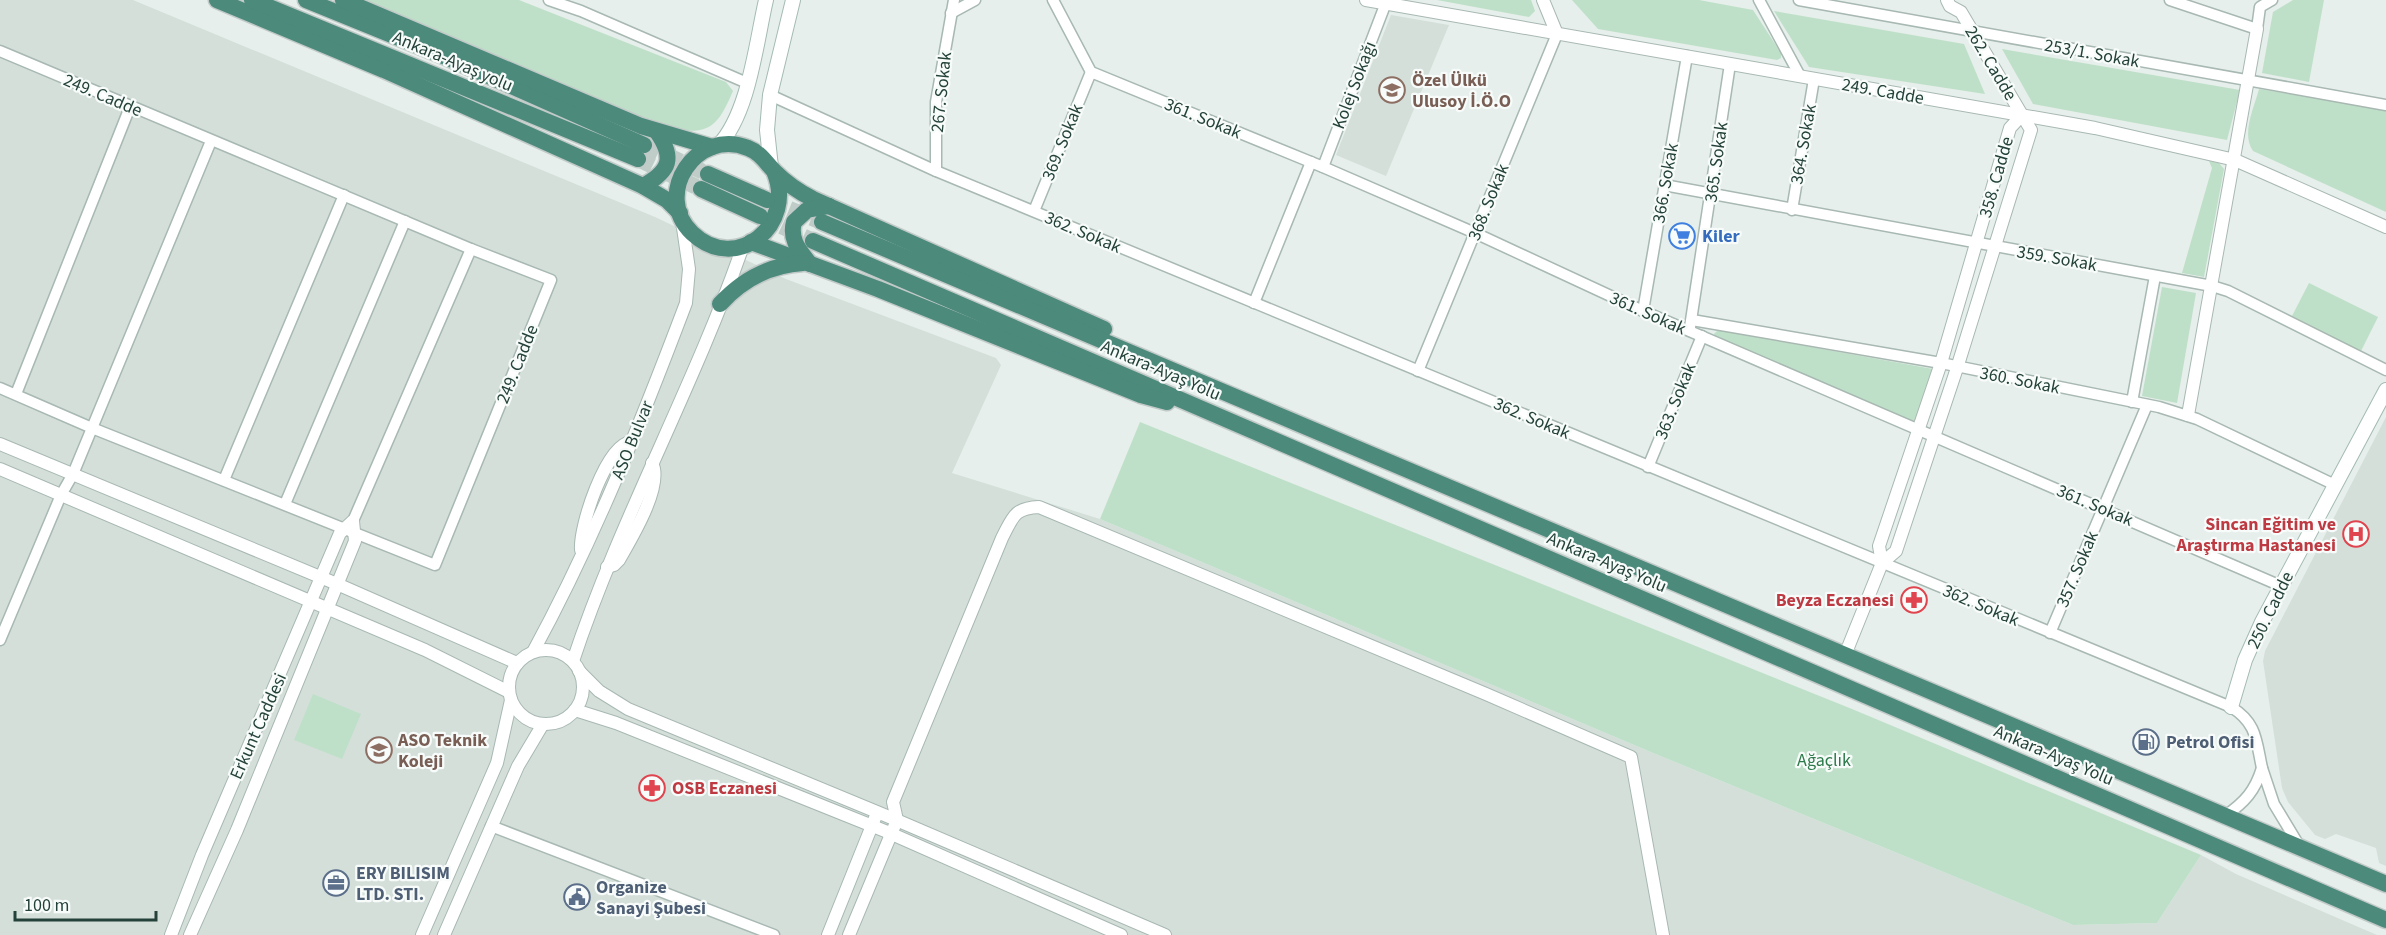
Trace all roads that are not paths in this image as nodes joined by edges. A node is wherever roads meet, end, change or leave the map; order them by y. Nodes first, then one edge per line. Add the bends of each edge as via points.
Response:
1 (217, 0) edge
2 (252, 0) edge
3 (306, 0) edge
4 (343, 0) edge
5 (549, 0) edge
6 (586, 0) edge
7 (766, 0) edge
8 (793, 0) edge
9 (954, 0) edge
10 (975, 0) edge
11 (1053, 0) edge
12 (1366, 0) edge
13 (1543, 0) edge
14 (1759, 0) edge
15 (1798, 0) edge
16 (1947, 0) edge
17 (2170, 0) edge
18 (2272, 0) edge
19 (1386, 2) edge
20 (1961, 6) edge
21 (581, 11) junction
22 (951, 13) junction
23 (2257, 29) junction
24 (1972, 32) junction
25 (1557, 34) junction
26 (1, 56) edge
27 (1687, 56) junction
28 (1730, 64) junction
29 (1090, 72) junction
30 (1800, 76) junction
31 (1814, 79) junction
32 (2249, 81) junction
33 (747, 83) junction
34 (770, 95) junction
35 (2386, 105) edge
36 (130, 107) junction
37 (2022, 115) junction
38 (657, 132) junction
39 (211, 141) junction
40 (715, 146) junction
41 (2235, 160) junction
42 (1311, 162) junction
43 (1323, 167) junction
44 (772, 169) junction
45 (936, 171) junction
46 (643, 186) junction
47 (1664, 186) junction
48 (1712, 194) junction
49 (344, 195) junction
50 (767, 200) tunnel mouth
51 (830, 206) junction
52 (1792, 210) junction
53 (1034, 211) junction
54 (680, 215) junction
55 (760, 216) tunnel mouth
56 (405, 221) junction
57 (822, 222) tunnel mouth
58 (2386, 227) edge
59 (1475, 233) junction
60 (813, 241) tunnel mouth
61 (1976, 243) junction
62 (747, 244) junction
63 (1995, 246) junction
64 (471, 249) junction
65 (808, 264) junction
66 (2155, 276) junction
67 (2212, 286) junction
68 (1254, 303) junction
69 (720, 304) junction
70 (1643, 310) junction
71 (1691, 326) junction
72 (1702, 336) junction
73 (1941, 363) junction
74 (1957, 368) junction
75 (2386, 370) edge
76 (1418, 371) junction
77 (1204, 383) junction
78 (0, 388) edge
79 (2386, 390) edge
80 (16, 394) junction
81 (1188, 402) junction
82 (2132, 402) junction
83 (2147, 405) junction
84 (2188, 415) junction
85 (92, 428) junction
86 (1919, 430) junction
87 (1935, 436) junction
88 (0, 444) edge
89 (1648, 467) junction
90 (0, 469) edge
91 (73, 474) junction
92 (224, 480) junction
93 (2335, 485) junction
94 (62, 495) junction
95 (285, 504) junction
96 (2103, 508) junction
97 (351, 528) junction
98 (1881, 563) junction
99 (321, 578) junction
100 (337, 584) junction
101 (2281, 586) junction
102 (312, 601) junction
103 (328, 608) junction
104 (2050, 633) junction
105 (0, 640) edge
106 (533, 652) junction
107 (1845, 655) junction
108 (517, 663) junction
109 (576, 666) junction
110 (510, 696) junction
111 (2231, 707) junction
112 (575, 710) junction
113 (543, 724) junction
114 (2262, 768) junction
115 (893, 802) junction
116 (877, 812) junction
117 (2225, 816) junction
118 (897, 820) junction
119 (872, 825) junction
120 (491, 826) junction
121 (891, 833) junction
122 (2300, 848) junction
123 (2386, 884) edge
124 (2386, 920) edge
125 (171, 935) edge
126 (190, 935) edge
127 (422, 935) edge
128 (444, 935) edge
129 (774, 935) edge
130 (828, 935) edge
131 (849, 935) edge
132 (1121, 935) edge
133 (1165, 935) edge
134 (1663, 935) edge

1 - 46 highway
2 - 3 highway, Ankara-Ayaş yolu via 641,152 446,57
4 - 38 highway
5 - 21 street
6 - 21 street
7 - 33 main road
8 - 34 main road
9 - 22 street, 267. Sokak
10 - 22 street
11 - 29 street
12 - 19 street, 249. Cadde
13 - 25 street
14 - 30 street
15 - 24 street, 253/1. Sokak
16 - 20 street, 262. Cadde via 1950,6
17 - 23 street
18 - 23 street via 2260,7
19 - 25 street, 249. Cadde
19 - 43 street, Kolej Sokağı
20 - 24 street, 262. Cadde
21 - 33 street
22 - 45 street, 267. Sokak via 936,102
23 - 32 street
24 - 32 street, 253/1. Sokak
24 - 37 street, 262. Cadde
25 - 27 street, 249. Cadde
25 - 59 street, 368. Sokak
26 - 36 street, 249. Cadde
27 - 28 street, 249. Cadde
27 - 47 street, 366. Sokak
28 - 30 street, 249. Cadde
28 - 48 street, 365. Sokak
29 - 42 street, 361. Sokak
29 - 53 street, 369. Sokak
30 - 31 street, 249. Cadde
31 - 37 street, 249. Cadde
31 - 52 street, 364. Sokak
32 - 35 street, 253/1. Sokak
32 - 41 street
33 - 40 main road via 736,121 727,137
34 - 44 main road via 767,117
34 - 45 street, 362. Sokak
36 - 39 street, 249. Cadde
36 - 80 street
37 - 41 street, 249. Cadde
37 - 61 street, 358. Cadde via 2010,129
37 - 63 street, 358. Cadde via 2031,130
38 - 40 highway
38 - 46 highway via 665,144 667,164 661,175
39 - 49 street, 249. Cadde
39 - 85 street
40 - 44 highway via 748,148
40 - 54 highway via 695,156 681,174 676,195
41 - 58 street, 249. Cadde
41 - 67 street
42 - 43 street, 361. Sokak
42 - 68 street
43 - 59 street, 361. Sokak
44 - 51 highway via 796,190
44 - 62 highway via 780,190 778,211 768,229
45 - 53 street, 362. Sokak
46 - 54 highway via 667,200
47 - 48 street, 359. Sokak
47 - 70 street, 366. Sokak
48 - 52 street, 359. Sokak
48 - 71 street, 365. Sokak
49 - 56 street, 249. Cadde
49 - 92 street
50 - 55 highway via 704,182
51 - 65 highway via 807,210 792,227 793,238
51 - 77 highway via 1184,365
52 - 61 street, 359. Sokak
53 - 68 street, 362. Sokak
54 - 62 highway via 691,232 706,243 724,248
54 - 106 street, ASO Bulvar via 689,269 686,303 582,554
56 - 64 street, 249. Cadde
56 - 95 street
57 - 77 highway, Ankara-Ayaş Yolu
59 - 70 street, 361. Sokak
59 - 76 street, 368. Sokak
60 - 81 highway, Ankara-Ayaş Yolu
61 - 63 street, 359. Sokak
61 - 73 street, 358. Cadde
62 - 65 highway
62 - 69 street, ASO Bulvar
63 - 66 street, 359. Sokak
63 - 74 street, 358. Cadde
64 - 97 street
64 - 97 street, 249. Cadde via 551,280 435,565
65 - 69 highway via 785,265 755,276
65 - 81 highway via 1141,395 1161,402
66 - 67 street, 359. Sokak
66 - 82 street
67 - 75 street, 359. Sokak
67 - 84 street
68 - 76 street, 362. Sokak
69 - 109 street, ASO Bulvar via 607,567
70 - 71 street, 361. Sokak
71 - 72 street, 361. Sokak
71 - 73 street, 360. Sokak
72 - 86 street, 361. Sokak
72 - 89 street, 363. Sokak
73 - 74 street, 360. Sokak
73 - 86 street, 358. Cadde
74 - 82 street, 360. Sokak
74 - 87 street, 358. Cadde
76 - 89 street, 362. Sokak
77 - 107 highway, Ankara-Ayaş Yolu
78 - 80 street, 249. Cadde
79 - 93 main road, 250. Cadde
80 - 85 street, 249. Cadde
81 - 124 highway, Ankara-Ayaş Yolu
82 - 83 street, 360. Sokak
83 - 84 street, 360. Sokak
83 - 96 street, 357. Sokak
84 - 93 street, 360. Sokak
85 - 91 street
85 - 92 street, 249. Cadde
86 - 87 street, 361. Sokak
86 - 98 street, 358. Cadde via 1879,546
87 - 96 street, 361. Sokak
87 - 98 street, 358. Cadde via 1896,551
88 - 91 street
89 - 98 street, 362. Sokak
90 - 94 street
91 - 94 street
91 - 99 street
92 - 95 street, 249. Cadde
93 - 101 main road, 250. Cadde
94 - 102 street
94 - 105 street
95 - 97 street, 249. Cadde
96 - 101 street, 361. Sokak
96 - 104 street, 357. Sokak
97 - 99 street, Erkunt Caddesi via 340,533
97 - 100 street via 355,541
98 - 104 street, 362. Sokak
98 - 107 street, 358. Cadde
99 - 100 street
99 - 102 street, Erkunt Caddesi
100 - 103 street
100 - 108 street
101 - 111 main road, 250. Cadde via 2253,641
102 - 103 street
102 - 125 street, Erkunt Caddesi
103 - 110 street via 425,650
103 - 126 street
104 - 111 street, 362. Sokak
106 - 108 street
106 - 109 street via 554,651
107 - 117 highway, Ankara-Ayaş Yolu
108 - 110 street via 512,672
109 - 112 street via 583,691
109 - 116 street via 599,691 628,709
110 - 113 street via 518,712
110 - 127 street via 497,763
111 - 114 street, 362. Sokak via 2253,728
112 - 113 street via 561,721
112 - 119 street
113 - 120 street via 518,766
114 - 117 street via 2248,798
114 - 122 street, 362. Sokak via 2279,815
115 - 116 street
115 - 118 street
115 - 134 street via 1002,538 1016,513 1022,508 1039,507 1631,757
116 - 118 street
116 - 119 street
117 - 122 highway, Ankara-Ayaş Yolu
118 - 121 street
118 - 133 street
119 - 121 street
119 - 130 street
120 - 128 street
120 - 129 street
121 - 131 street
121 - 132 street
122 - 123 highway, Ankara-Ayaş Yolu

